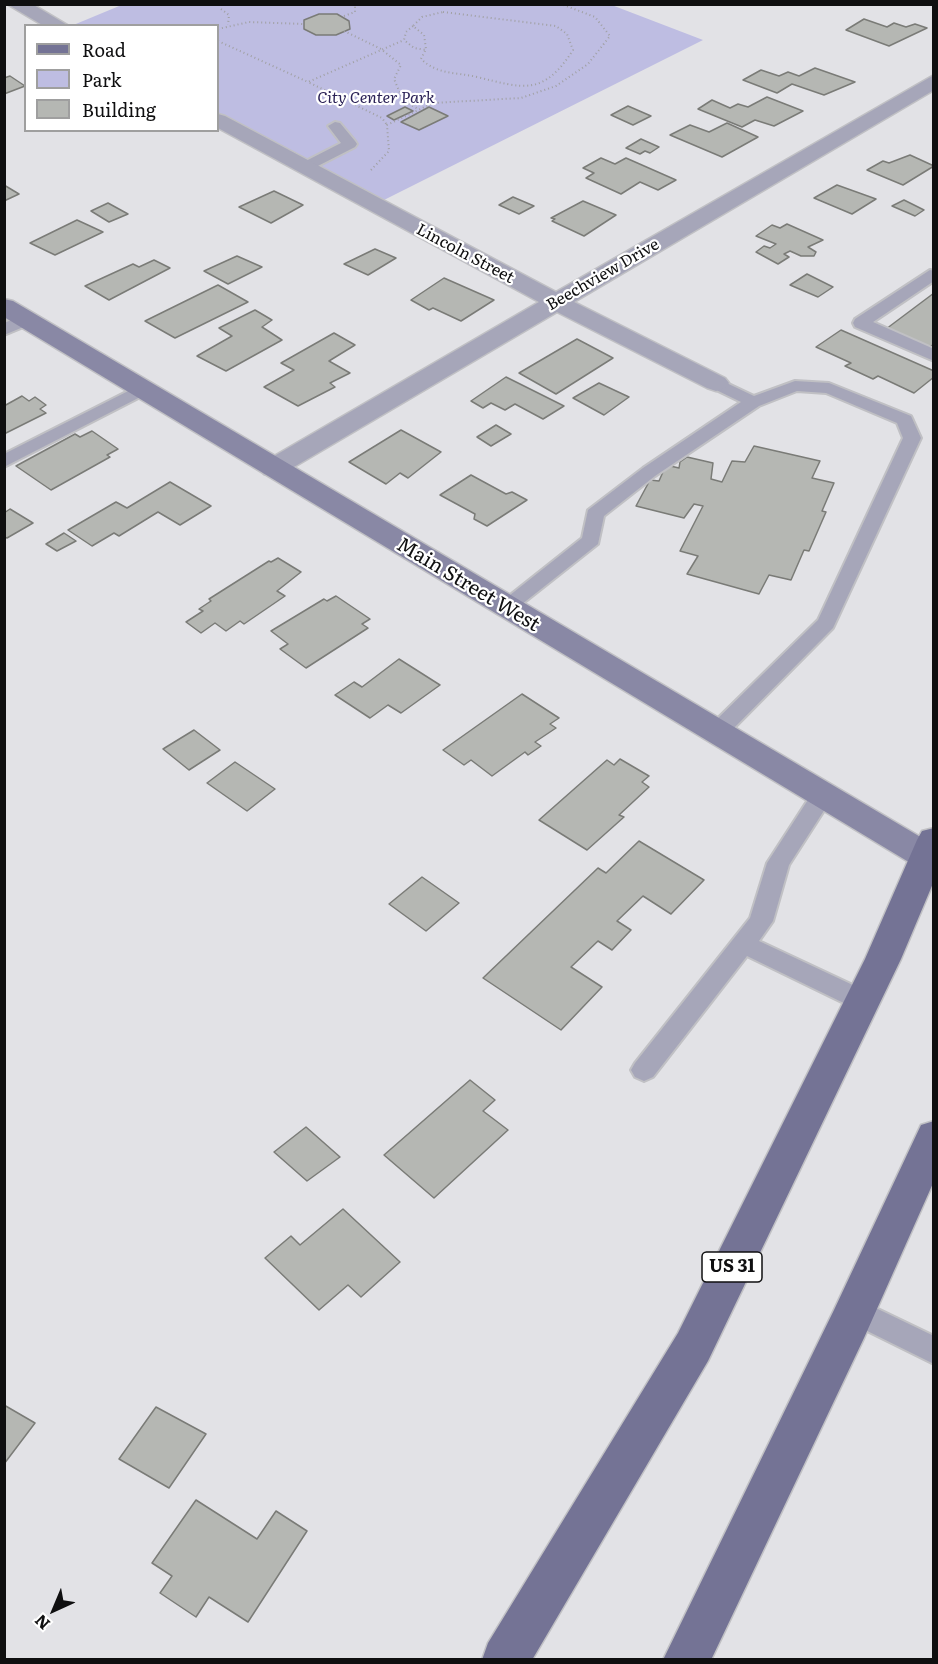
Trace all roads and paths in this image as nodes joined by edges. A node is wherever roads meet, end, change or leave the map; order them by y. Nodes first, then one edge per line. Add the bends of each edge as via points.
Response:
1 (16, 4) edge
2 (355, 4) edge
3 (561, 4) edge
4 (221, 9) dead end
5 (344, 16) dead end
6 (56, 24) edge
7 (304, 24) dead end
8 (228, 25) junction
9 (413, 26) junction
10 (219, 30) edge
11 (344, 31) dead end
12 (404, 40) junction
13 (219, 41) edge
14 (381, 49) junction
15 (426, 50) junction
16 (933, 81) edge
17 (308, 82) junction
18 (418, 110) junction
19 (219, 121) edge
20 (387, 125) junction
21 (335, 126) dead end
22 (305, 167) junction
23 (337, 185) junction
24 (933, 276) edge
25 (556, 302) junction
26 (12, 319) edge
27 (933, 356) edge
28 (716, 383) joint
29 (142, 389) junction
30 (753, 402) junction
31 (4, 462) edge
32 (273, 468) junction
33 (506, 607) junction
34 (717, 732) junction
35 (823, 795) junction
36 (931, 852) edge
37 (743, 944) junction
38 (862, 1001) junction
39 (644, 1070) dead end
40 (933, 1137) edge
41 (855, 1311) junction
42 (933, 1351) edge
43 (505, 1659) edge
44 (686, 1659) edge

1 - 6 street
2 - 5 path via 355,12
3 - 18 path via 595,16 610,36 588,64 556,86 521,98 433,103
4 - 8 path via 229,15
7 - 8 path
8 - 10 path
9 - 12 path
9 - 15 path via 424,35
9 - 15 path via 426,15 443,12 539,22 556,26 567,34 573,51 564,68 547,80 534,86 515,87 442,74 421,59
11 - 14 path
12 - 14 path
12 - 15 path via 414,48
13 - 17 path
14 - 17 path
14 - 18 path via 401,65 394,80 403,100
16 - 25 street, Beechview Drive
17 - 20 path via 382,118
18 - 20 path
19 - 22 street, Lincoln Street
20 - 23 path via 389,151 376,167
21 - 22 lane via 350,144
22 - 23 street, Lincoln Street
23 - 25 street, Lincoln Street
24 - 27 lane via 861,323
25 - 28 street, Lincoln Street
25 - 32 street, Beechview Drive
26 - 29 main road, Main Street West
28 - 30 lane
29 - 31 lane
29 - 32 main road, Main Street West
30 - 33 lane via 649,472 595,514 591,540
30 - 34 lane via 795,386 829,388 905,420 912,438 826,623
32 - 33 main road, Main Street West
33 - 34 main road, Main Street West
34 - 35 main road, Main Street West
35 - 36 main road, Main Street West
35 - 37 lane via 778,863 761,921
36 - 38 main road, US 31
37 - 38 lane
37 - 39 lane
38 - 43 main road, US 31 via 693,1347
40 - 41 main road
41 - 42 lane
41 - 44 main road

